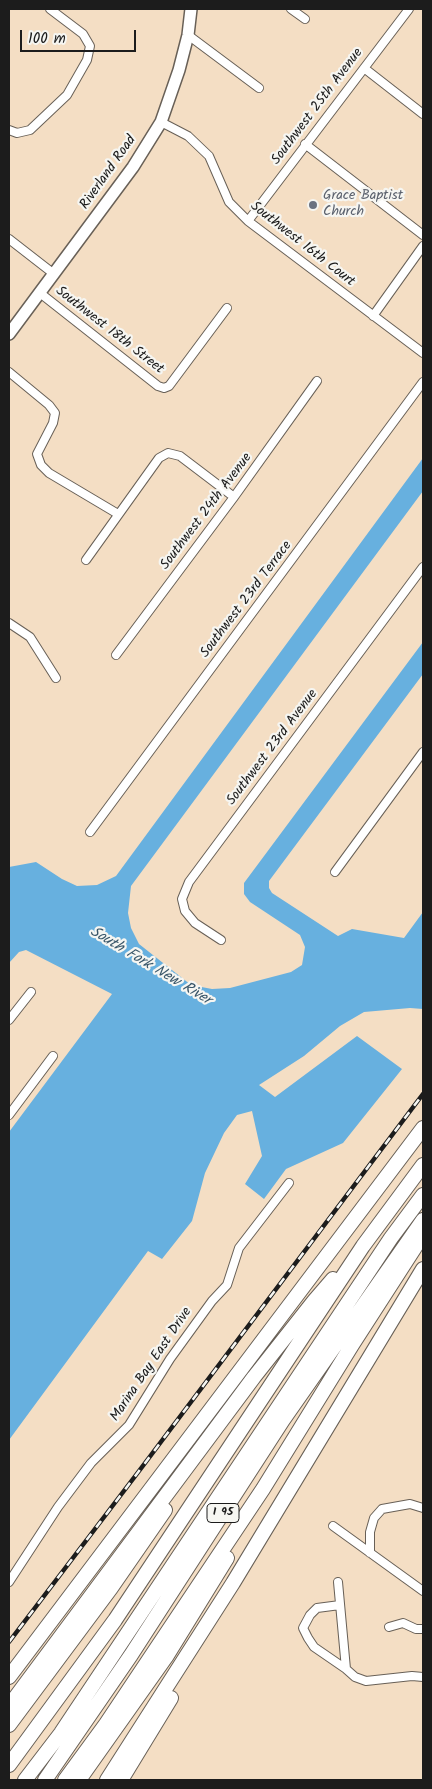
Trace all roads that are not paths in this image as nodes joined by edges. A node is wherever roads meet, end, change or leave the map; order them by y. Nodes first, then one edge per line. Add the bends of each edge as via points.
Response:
1 (50, 9) edge
2 (191, 9) edge
3 (291, 9) edge
4 (409, 9) edge
5 (305, 19) dead end
6 (188, 35) junction
7 (364, 68) junction
8 (259, 88) dead end
9 (423, 114) edge
10 (161, 122) junction
11 (13, 132) edge
12 (305, 144) junction
13 (248, 220) junction
14 (423, 235) edge
15 (9, 239) edge
16 (423, 246) edge
17 (54, 274) junction
18 (40, 293) junction
19 (227, 308) dead end
20 (373, 316) junction
21 (9, 334) edge
22 (423, 353) edge
23 (9, 372) edge
24 (317, 381) dead end
25 (423, 382) edge
26 (234, 497) junction
27 (118, 514) junction
28 (86, 560) dead end
29 (423, 567) edge
30 (9, 623) edge
31 (116, 655) dead end
32 (56, 678) dead end
33 (423, 752) edge
34 (90, 832) dead end
35 (335, 872) dead end
36 (221, 940) dead end
37 (31, 992) dead end
38 (9, 1020) edge
39 (53, 1056) dead end
40 (9, 1114) edge
41 (423, 1128) edge
42 (423, 1165) edge
43 (423, 1177) edge
44 (289, 1183) dead end
45 (423, 1195) edge
46 (423, 1220) edge
47 (383, 1233) junction
48 (423, 1235) edge
49 (364, 1246) junction
50 (406, 1252) junction
51 (423, 1269) edge
52 (227, 1415) junction
53 (264, 1489) junction
54 (423, 1508) edge
55 (333, 1526) dead end
56 (370, 1554) junction
57 (9, 1582) edge
58 (338, 1582) dead end
59 (233, 1583) junction
60 (423, 1591) edge
61 (340, 1605) junction
62 (389, 1627) dead end
63 (423, 1629) edge
64 (346, 1669) junction
65 (9, 1677) edge
66 (423, 1677) edge
67 (9, 1706) edge
68 (9, 1725) edge
69 (9, 1765) edge
70 (9, 1776) edge
71 (25, 1780) edge
72 (45, 1780) edge
73 (65, 1780) edge
74 (79, 1780) edge
75 (107, 1780) edge
76 (121, 1780) edge

1 - 11 street via 83,34 90,46 87,60 66,95 30,130
2 - 6 street, Riverland Road
3 - 5 street
4 - 7 street, Southwest 25th Avenue
6 - 8 street
6 - 10 street, Riverland Road
7 - 9 street
7 - 12 street, Southwest 25th Avenue
10 - 13 street, Southwest 16th Court via 188,136 209,156 229,202
10 - 17 street, Riverland Road via 133,167
12 - 13 street, Southwest 25th Avenue
12 - 14 street
13 - 20 street, Southwest 16th Court
15 - 17 street, Southwest 18th Street
16 - 20 street
17 - 18 street, Riverland Road
18 - 19 street, Southwest 18th Street via 164,388 169,386
18 - 21 street, Riverland Road
20 - 22 street, Southwest 16th Court
23 - 27 street via 50,405 55,413 36,454 41,465
24 - 26 street, Southwest 24th Avenue
25 - 34 street, Southwest 23rd Terrace
26 - 27 street via 180,456 168,454 159,458
26 - 31 street, Southwest 24th Avenue
27 - 28 street
29 - 36 street, Southwest 23rd Avenue via 190,882 182,899 184,911 195,923
30 - 32 street via 30,637
33 - 35 street
37 - 38 street
39 - 40 street
41 - 65 highway
42 - 47 highway, I 95
43 - 47 highway
44 - 57 street, Marina Bay East Drive via 239,1248 227,1285 176,1352 129,1425 91,1463 58,1506
45 - 47 highway
46 - 50 highway, I 95
47 - 49 highway, I 95
47 - 70 highway via 365,1254 148,1584 55,1719
47 - 71 highway via 61,1733
48 - 50 highway
49 - 52 highway via 314,1300
49 - 69 highway, I 95 via 151,1567
50 - 53 highway
50 - 72 highway, I 95 via 278,1427 131,1655
51 - 59 highway
52 - 67 highway
52 - 68 highway via 133,1557
53 - 73 highway
53 - 74 highway via 233,1548 181,1633
54 - 56 street via 410,1504 382,1509 374,1518 370,1532
55 - 56 street
56 - 60 street
58 - 61 street
59 - 75 highway
59 - 76 highway via 218,1621
61 - 64 street
61 - 64 street via 317,1608 303,1628 314,1647
62 - 63 street via 403,1623
64 - 66 street via 366,1681

